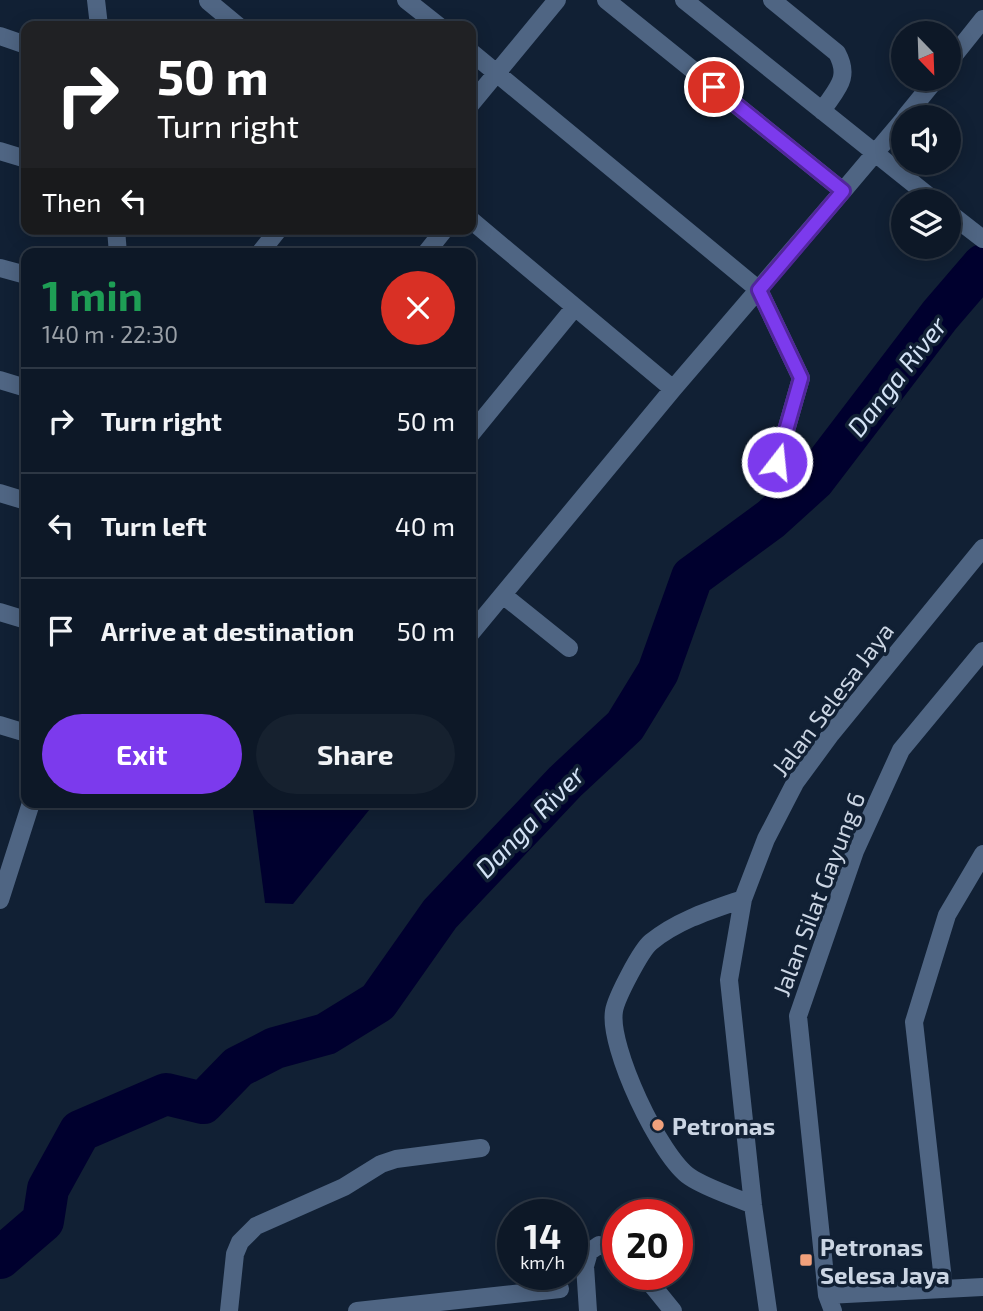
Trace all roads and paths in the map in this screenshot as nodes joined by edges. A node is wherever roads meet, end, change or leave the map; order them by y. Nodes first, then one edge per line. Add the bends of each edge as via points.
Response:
1 (96, 0) edge
2 (406, 0) edge
3 (557, 0) edge
4 (606, 0) edge
5 (684, 0) edge
6 (772, 0) edge
7 (208, 1) edge
8 (983, 19) edge
9 (98, 21) edge
10 (232, 21) edge
11 (433, 21) edge
12 (0, 36) edge
13 (21, 43) edge
14 (961, 47) edge
15 (476, 56) edge
16 (496, 73) junction
17 (926, 91) edge
18 (476, 98) edge
19 (915, 105) edge
20 (822, 111) junction
21 (891, 135) edge
22 (0, 151) edge
23 (876, 154) junction
24 (21, 157) edge
25 (920, 189) edge
26 (843, 191) junction
27 (961, 222) edge
28 (476, 224) edge
29 (983, 239) edge
30 (0, 268) edge
31 (21, 274) edge
32 (759, 290) junction
33 (575, 307) junction
34 (0, 380) edge
35 (21, 386) edge
36 (673, 389) junction
37 (476, 428) edge
38 (777, 462) dead end
39 (0, 493) edge
40 (21, 499) edge
41 (983, 548) edge
42 (503, 595) junction
43 (0, 612) edge
44 (21, 618) edge
45 (476, 628) edge
46 (569, 648) dead end
47 (983, 651) edge
48 (0, 725) edge
49 (21, 731) edge
50 (28, 808) edge
51 (7, 851) edge
52 (983, 854) edge
53 (0, 900) edge
54 (743, 900) junction
55 (481, 1148) dead end
56 (753, 1205) junction
57 (602, 1246) edge
58 (983, 1287) edge
59 (944, 1289) junction
60 (551, 1290) edge
61 (656, 1290) edge
62 (830, 1303) edge
63 (229, 1311) edge
64 (357, 1311) edge
65 (588, 1311) edge
66 (673, 1311) edge
67 (768, 1311) edge

1 - 9 street
2 - 11 street
3 - 16 street
4 - 26 street
5 - 20 street
6 - 20 street via 837,53 844,65 844,76
7 - 10 street
8 - 14 street
12 - 13 street
15 - 16 street
16 - 18 street
16 - 32 street
17 - 19 street
20 - 23 street
21 - 23 street
22 - 24 street
23 - 25 street
23 - 26 street
26 - 32 street
27 - 29 street
28 - 33 street
30 - 31 street
32 - 36 street
32 - 38 street via 801,378
33 - 36 street
33 - 37 street
34 - 35 street
36 - 42 street
39 - 40 street
41 - 54 street, Jalan Selesa Jaya via 795,783 766,839
42 - 45 street
42 - 46 street
43 - 44 street
47 - 62 street, Jalan Silat Gayung 6 via 901,750 855,851 798,1016
48 - 49 street
50 - 51 street
51 - 53 street
52 - 59 street via 947,915 914,1022
54 - 56 street, Jalan Selesa Jaya via 729,981
54 - 56 street via 692,916 650,943 614,1012 621,1061 667,1151 689,1176
55 - 63 street via 396,1159 256,1226 240,1242 236,1254
56 - 67 street, Jalan Selesa Jaya
57 - 65 street via 589,1252 585,1266
58 - 59 street
59 - 62 street
60 - 64 street
61 - 66 street

